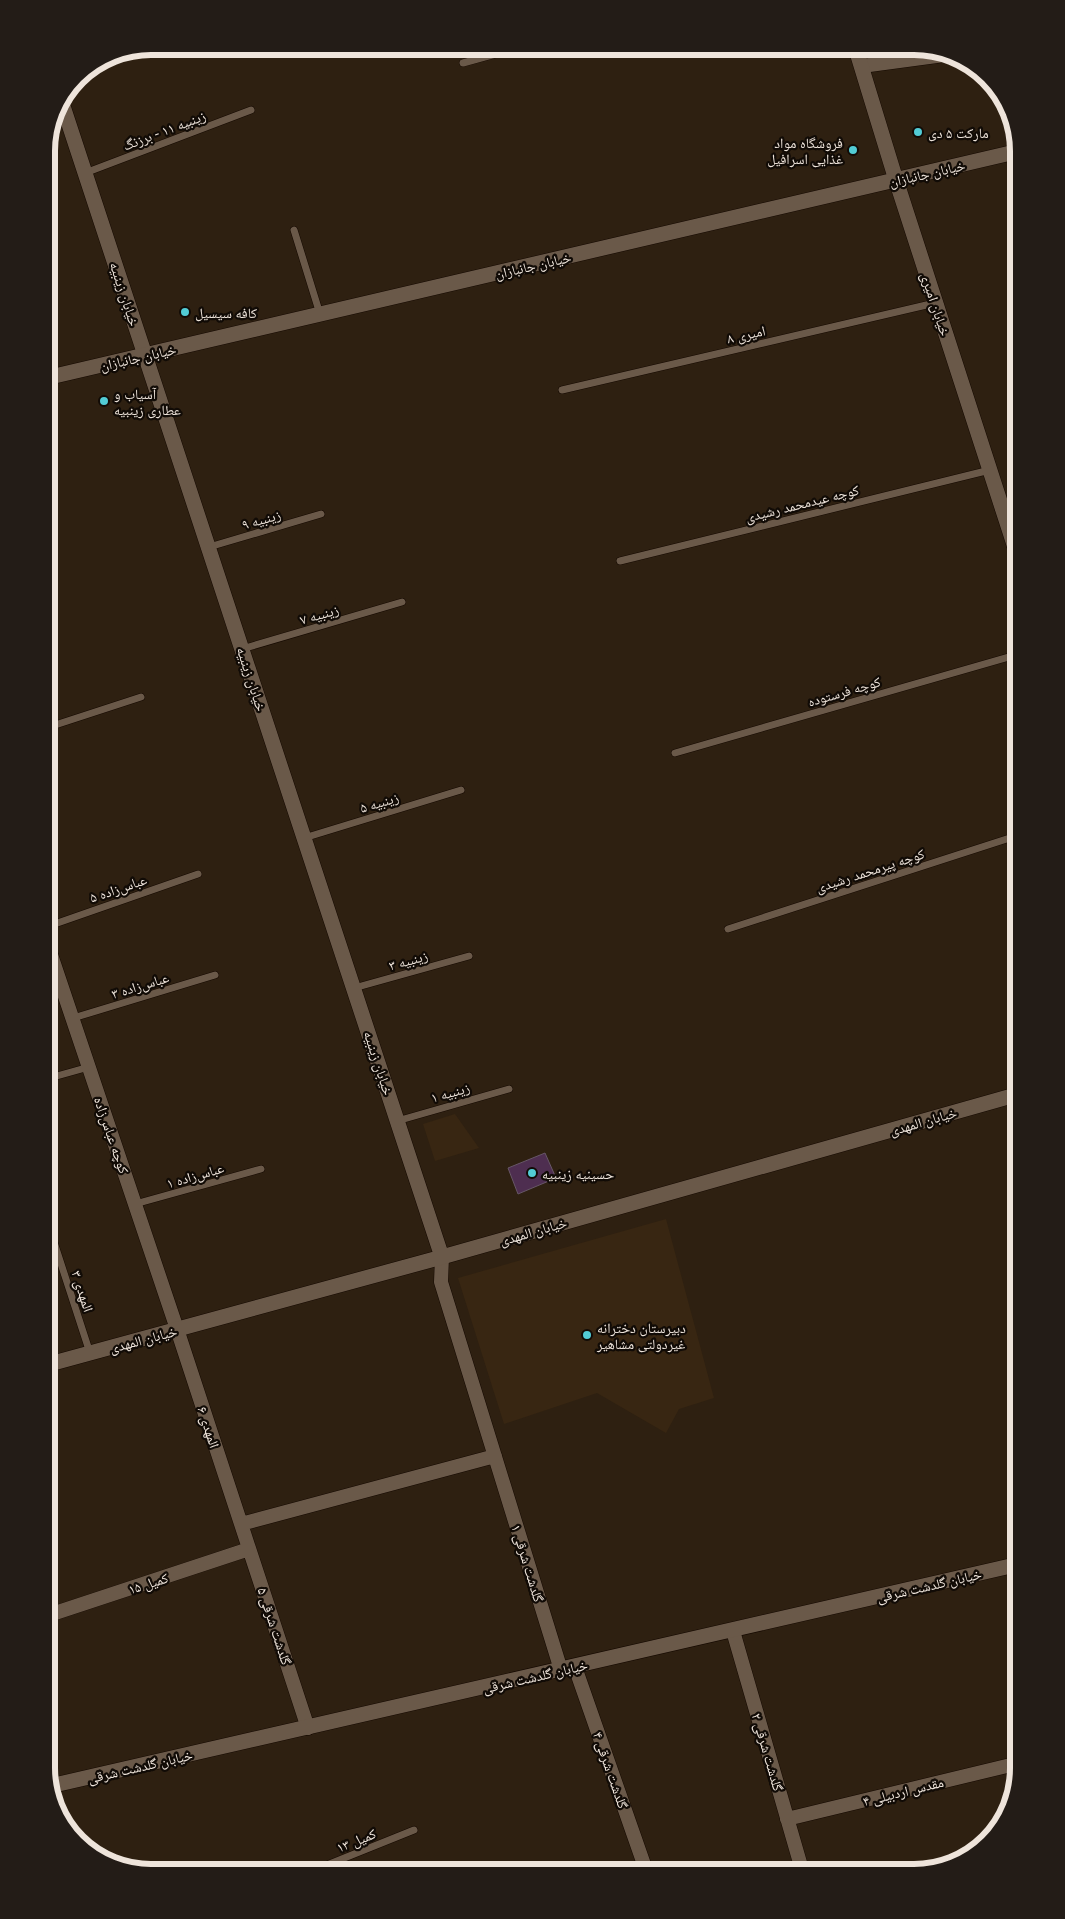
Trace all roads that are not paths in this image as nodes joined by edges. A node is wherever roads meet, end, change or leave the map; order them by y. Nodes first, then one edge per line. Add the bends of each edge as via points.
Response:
1 (492, 55) edge
2 (859, 55) edge
3 (931, 57) edge
4 (463, 63) dead end
5 (862, 66) junction
6 (64, 110) edge
7 (251, 110) dead end
8 (1010, 153) edge
9 (86, 173) junction
10 (896, 180) junction
11 (294, 230) dead end
12 (936, 302) junction
13 (320, 314) junction
14 (145, 355) junction
15 (55, 376) edge
16 (562, 390) dead end
17 (990, 470) junction
18 (1010, 506) edge
19 (1002, 508) junction
20 (321, 514) dead end
21 (1010, 532) edge
22 (208, 547) junction
23 (620, 561) dead end
24 (402, 602) dead end
25 (242, 649) junction
26 (1010, 657) edge
27 (141, 697) dead end
28 (55, 725) edge
29 (675, 753) dead end
30 (461, 790) dead end
31 (304, 838) junction
32 (1010, 838) edge
33 (198, 874) dead end
34 (55, 924) edge
35 (728, 929) dead end
36 (469, 956) dead end
37 (55, 967) edge
38 (216, 975) dead end
39 (354, 988) junction
40 (72, 1018) junction
41 (89, 1067) junction
42 (55, 1076) edge
43 (509, 1089) dead end
44 (1010, 1097) edge
45 (398, 1121) junction
46 (261, 1169) dead end
47 (135, 1204) junction
48 (55, 1245) edge
49 (442, 1257) junction
50 (178, 1329) junction
51 (90, 1353) junction
52 (55, 1363) edge
53 (495, 1456) junction
54 (241, 1524) junction
55 (249, 1549) junction
56 (1010, 1566) edge
57 (55, 1613) edge
58 (732, 1631) junction
59 (568, 1669) junction
60 (308, 1728) junction
61 (1010, 1765) edge
62 (57, 1785) edge
63 (787, 1819) junction
64 (414, 1830) dead end
65 (330, 1864) edge
66 (644, 1864) edge
67 (797, 1864) edge

1 - 4 lane
2 - 5 street, خیابان امیری
3 - 5 street
5 - 10 street, خیابان امیری
6 - 9 street, خیابان زینبیه
7 - 9 lane, زینبیه ۱۱ - برزنگ
8 - 10 street, خیابان جانبازان
9 - 14 street, خیابان زینبیه
10 - 12 street, خیابان امیری
10 - 13 street, خیابان جانبازان
11 - 13 lane
12 - 16 lane, امیری ۸
12 - 17 street, خیابان امیری
13 - 14 street, خیابان جانبازان
14 - 15 street, خیابان جانبازان
14 - 22 street, خیابان زینبیه
17 - 19 street, خیابان امیری
17 - 23 lane, کوچه عیدمحمد رشیدی
18 - 19 street
19 - 21 street, خیابان امیری
20 - 22 lane, زینبیه ۹
22 - 25 street, خیابان زینبیه
24 - 25 lane, زینبیه ۷
25 - 31 street, خیابان زینبیه
26 - 29 lane, کوچه فرستوده
27 - 28 lane
30 - 31 lane, زینبیه ۵
31 - 39 street, خیابان زینبیه
32 - 35 lane, کوچه پیرمحمد رشیدی
33 - 34 lane, عباس‌زاده ۵
36 - 39 lane, زینبیه ۳
37 - 40 street, کوچه عباس‌زاده
38 - 40 lane, عباس‌زاده ۳
39 - 45 street, خیابان زینبیه
40 - 41 street, کوچه عباس‌زاده
41 - 42 lane
41 - 47 street, کوچه عباس‌زاده
43 - 45 lane, زینبیه ۱
44 - 49 street, خیابان المهدی
45 - 49 street, خیابان زینبیه
46 - 47 lane, عباس‌زاده ۱
47 - 50 street, کوچه عباس‌زاده
48 - 51 lane, المهدی ۳
49 - 50 street, خیابان المهدی
49 - 53 street, گلدشت شرقی ۱ via 441,1282
50 - 51 street, خیابان المهدی
50 - 54 street, المهدی ۶
51 - 52 street, خیابان المهدی
53 - 54 street
53 - 59 street, گلدشت شرقی ۱
54 - 55 street, گلدشت شرقی ۵
55 - 57 street, کمیل ۱۵
55 - 60 street, گلدشت شرقی ۵
56 - 58 street, خیابان گلدشت شرقی
58 - 59 street, خیابان گلدشت شرقی
58 - 63 street, گلدشت شرقی ۲
59 - 60 street, خیابان گلدشت شرقی
59 - 66 street, گلدشت شرقی ۴
60 - 62 street, خیابان گلدشت شرقی
61 - 63 street, مقدس اردبیلی ۴
63 - 67 street, گلدشت شرقی ۲
64 - 65 lane, کمیل ۱۳

